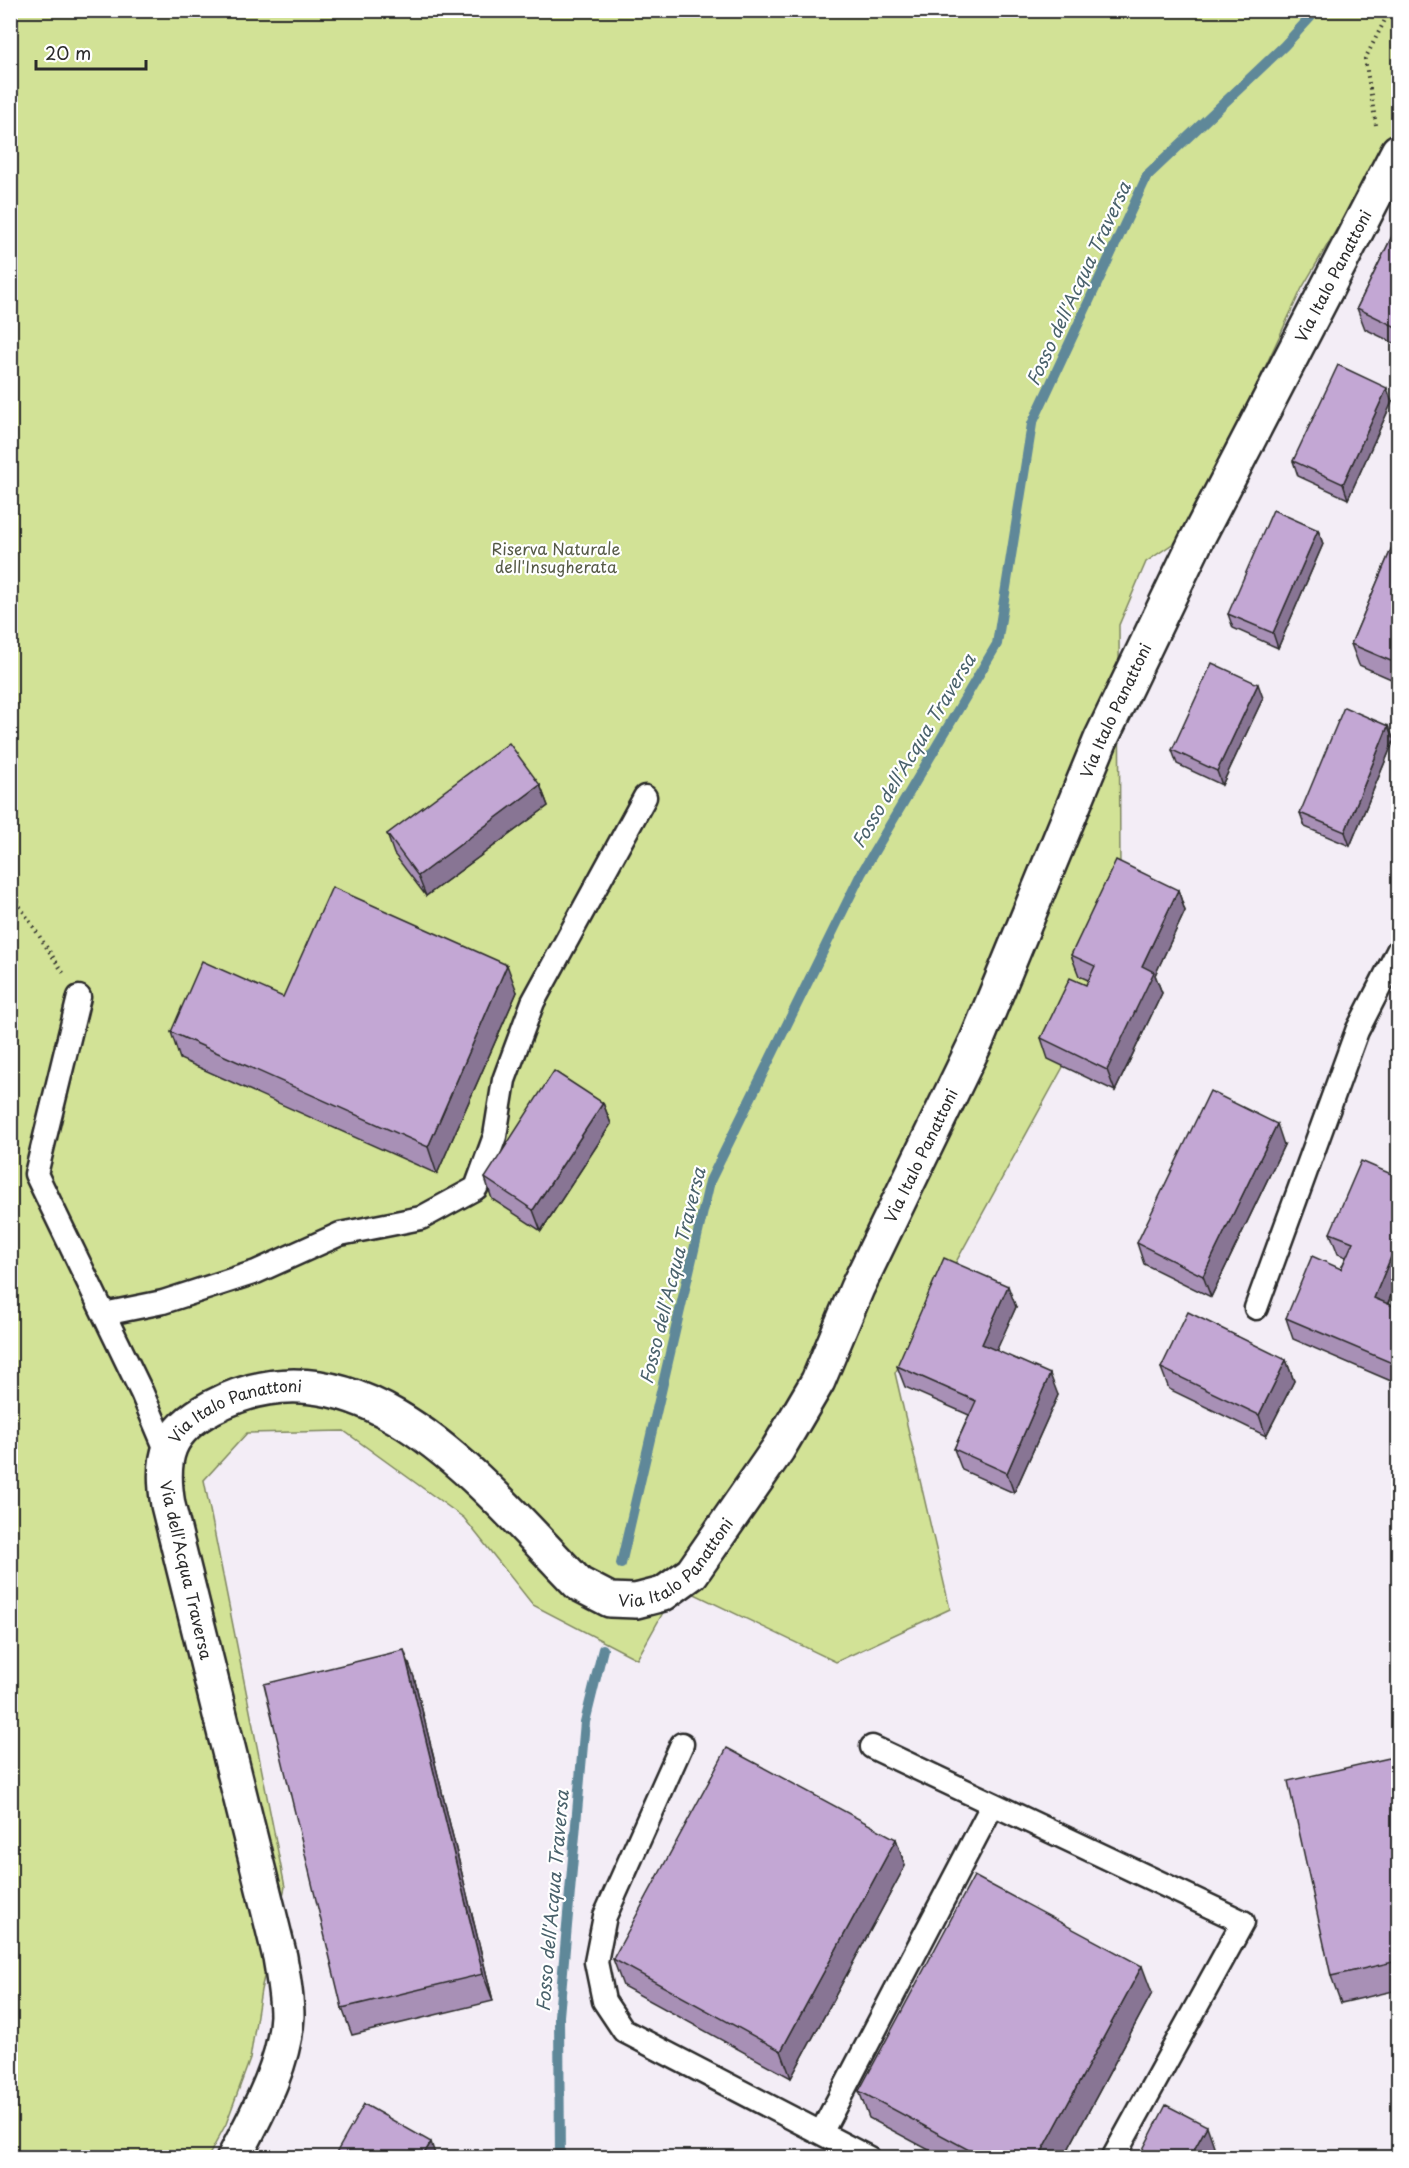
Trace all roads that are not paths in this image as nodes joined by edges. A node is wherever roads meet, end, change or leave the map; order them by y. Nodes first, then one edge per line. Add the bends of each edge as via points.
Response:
1 (1391, 164) edge
2 (645, 797) dead end
3 (1398, 951) edge
4 (79, 997) road end
5 (1256, 1308) dead end
6 (104, 1314) junction
7 (167, 1452) junction
8 (682, 1744) dead end
9 (872, 1747) dead end
10 (993, 1804) junction
11 (821, 2133) junction
12 (234, 2157) edge
13 (869, 2157) edge
14 (1113, 2157) edge

1 - 7 street, Via Italo Panattoni via 1195,543 1101,739 977,1040 857,1288 818,1381 778,1449 692,1573 654,1598 636,1601 610,1600 579,1584 450,1454 394,1415 344,1393 292,1386 247,1393 190,1421 172,1439
2 - 6 lane via 533,1002 504,1080 495,1136 476,1188 421,1218 340,1234 256,1272 163,1302
3 - 5 lane via 1357,1031
4 - 6 lane, Via dell'Acqua Traversa via 36,1174
6 - 7 lane, Via dell'Acqua Traversa
7 - 12 street, Via dell'Acqua Traversa via 164,1484 168,1505 286,1992 287,2017 277,2062
8 - 11 lane via 605,1916 596,1962 604,2001 624,2031
9 - 10 lane
10 - 11 lane
10 - 14 lane via 1243,1923
11 - 13 lane

